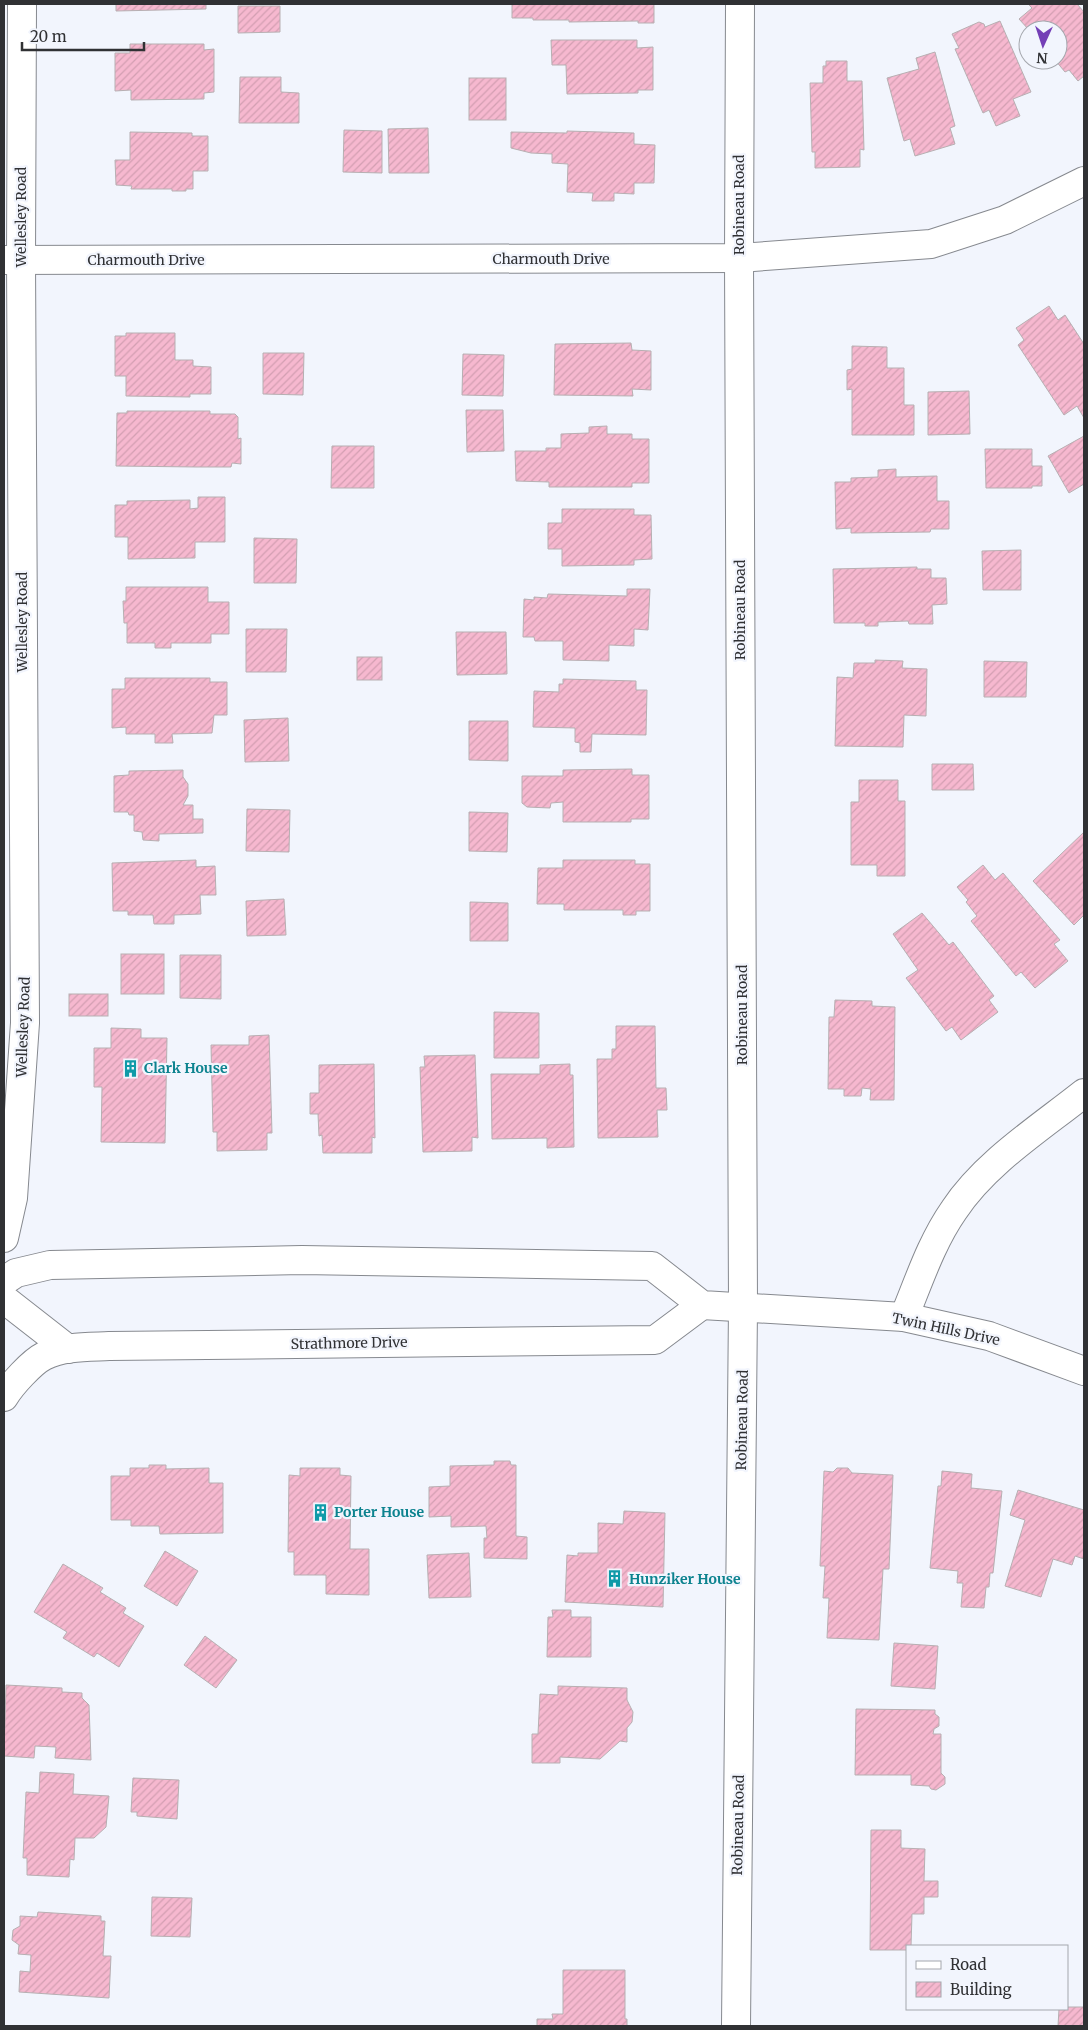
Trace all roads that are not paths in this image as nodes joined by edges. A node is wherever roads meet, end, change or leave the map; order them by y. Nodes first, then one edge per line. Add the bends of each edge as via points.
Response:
1 (22, 4) edge
2 (740, 4) edge
3 (1084, 181) edge
4 (739, 258) junction
5 (12, 260) edge
6 (1084, 1093) edge
7 (4, 1238) edge
8 (4, 1281) edge
9 (4, 1299) edge
10 (702, 1305) junction
11 (743, 1307) junction
12 (904, 1317) junction
13 (68, 1349) junction
14 (1084, 1371) edge
15 (4, 1397) edge
16 (736, 2026) edge

1 - 5 street, Wellesley Road
2 - 4 street, Robineau Road
3 - 4 street, Charmouth Drive via 1005,220 931,244
4 - 5 street, Charmouth Drive
4 - 11 street, Robineau Road
5 - 7 street, Wellesley Road via 25,1023 14,1198
6 - 12 street via 986,1171 954,1209 932,1246
8 - 10 street via 16,1272 59,1264 302,1260 652,1266
9 - 13 street
10 - 11 street
10 - 13 street, Strathmore Drive via 655,1340
11 - 12 street, Twin Hills Drive
11 - 16 street, Robineau Road
12 - 14 street, Twin Hills Drive via 989,1336
13 - 15 street, Strathmore Drive via 44,1356 11,1385

